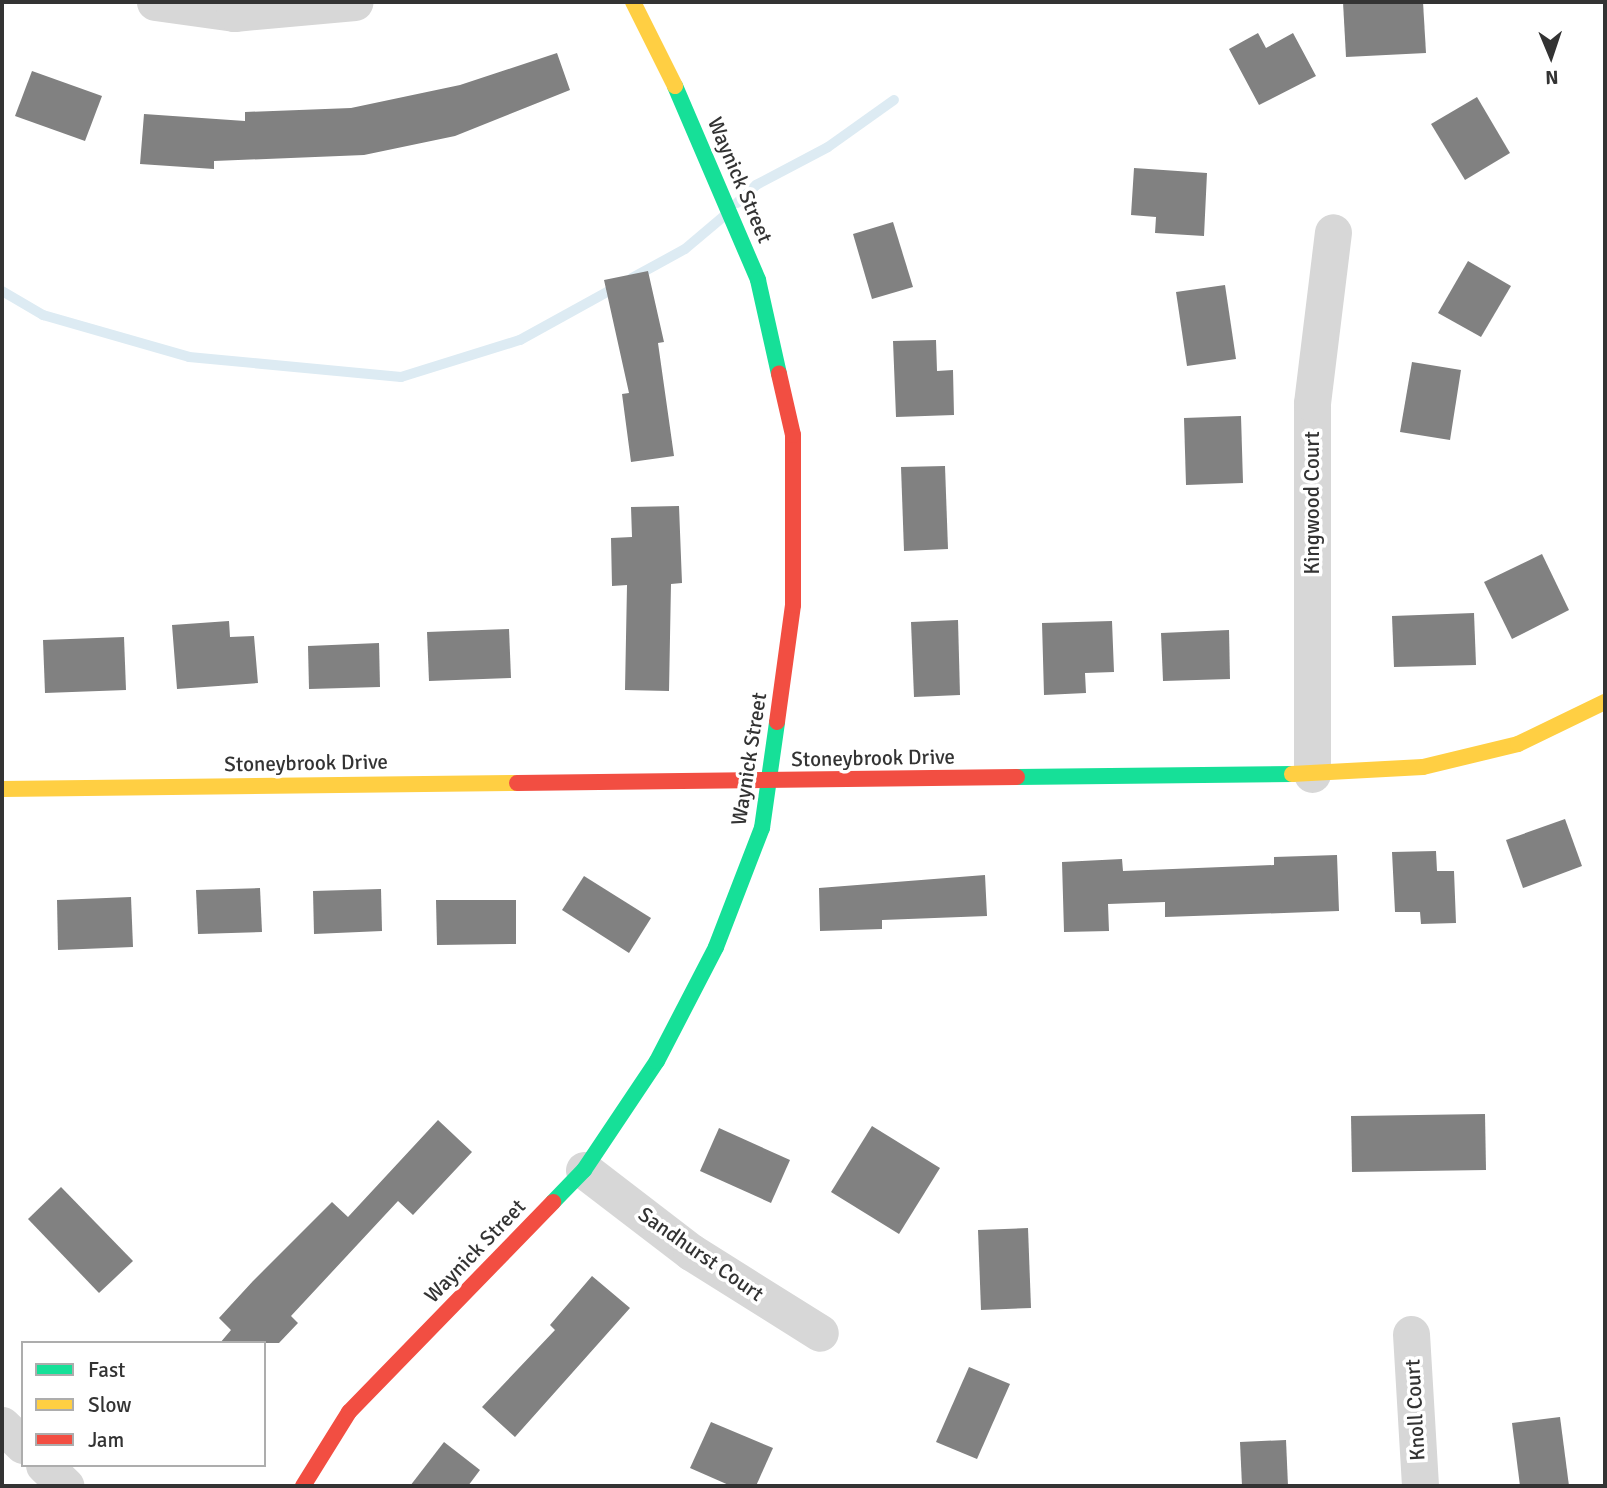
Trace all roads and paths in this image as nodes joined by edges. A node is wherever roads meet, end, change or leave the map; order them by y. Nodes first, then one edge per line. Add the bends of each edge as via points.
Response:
1 (155, 2) edge
2 (354, 2) edge
3 (632, 2) edge
4 (1334, 232) dead end
5 (1605, 702) edge
6 (1312, 774) junction
7 (769, 780) junction
8 (2, 789) edge
9 (584, 1170) junction
10 (820, 1333) dead end
11 (1411, 1334) dead end
12 (2, 1425) edge
13 (21, 1443) edge
14 (46, 1467) edge
15 (66, 1486) edge
16 (303, 1486) edge
17 (1420, 1486) edge

1 - 2 street via 234,13
3 - 7 street, Waynick Street via 699,134 758,280 793,435 793,605
4 - 6 street, Kingwood Court via 1312,403
5 - 6 street, Stoneybrook Drive via 1518,744 1423,766
6 - 7 street, Stoneybrook Drive
7 - 8 street, Stoneybrook Drive
7 - 9 street, Waynick Street via 762,828 716,947 657,1061
9 - 10 street, Sandhurst Court via 691,1252
9 - 16 street, Waynick Street via 349,1412
11 - 17 street, Knoll Court
12 - 13 street
14 - 15 street

